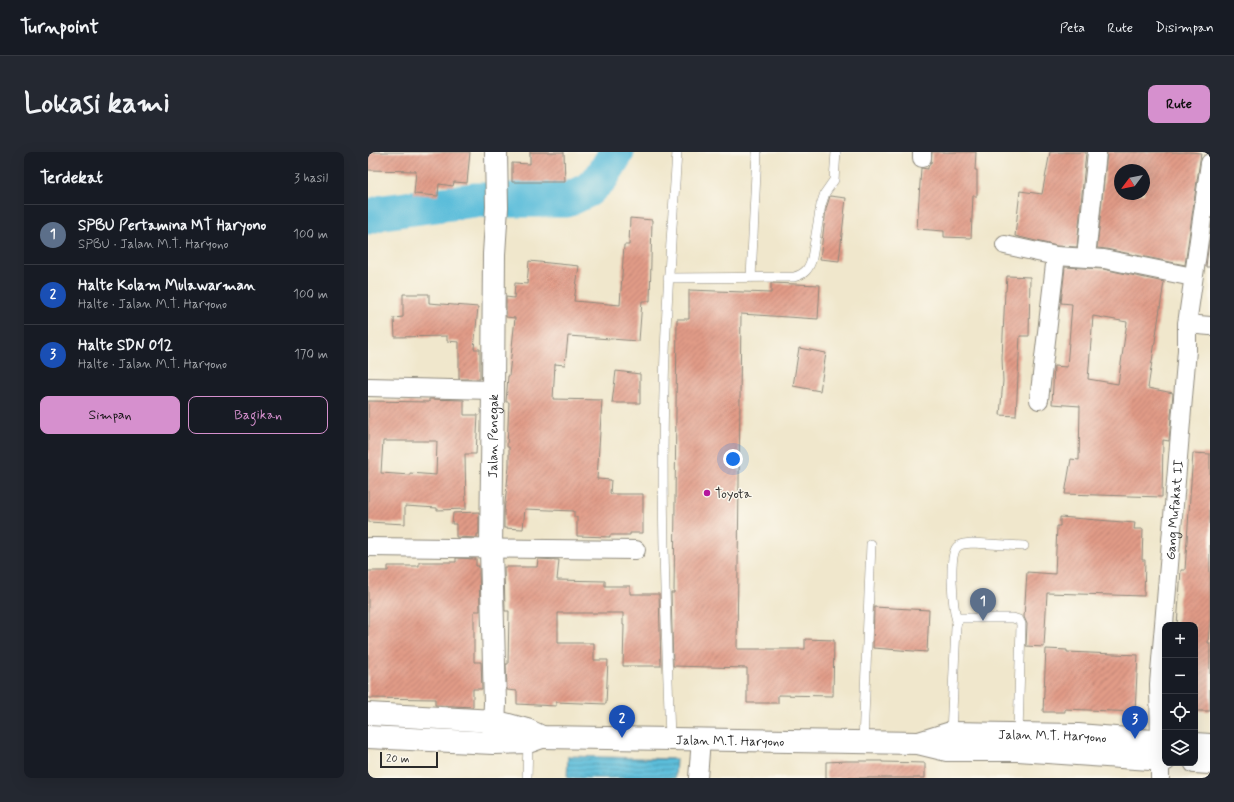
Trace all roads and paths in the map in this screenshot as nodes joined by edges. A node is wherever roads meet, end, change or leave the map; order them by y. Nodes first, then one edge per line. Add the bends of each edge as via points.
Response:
1 (496, 152) edge
2 (677, 152) edge
3 (757, 152) edge
4 (836, 152) edge
5 (1097, 152) edge
6 (1210, 163) edge
7 (1005, 245) dead end
8 (1056, 256) junction
9 (1086, 257) junction
10 (1193, 277) junction
11 (668, 278) junction
12 (751, 278) junction
13 (1187, 324) junction
14 (1210, 326) edge
15 (368, 387) edge
16 (493, 390) junction
17 (1039, 400) dead end
18 (871, 544) dead end
19 (1024, 546) dead end
20 (368, 547) edge
21 (491, 549) junction
22 (636, 550) dead end
23 (958, 621) junction
24 (368, 714) edge
25 (494, 721) junction
26 (951, 733) junction
27 (533, 736) junction
28 (368, 737) edge
29 (670, 738) junction
30 (701, 739) junction
31 (864, 742) junction
32 (1018, 742) junction
33 (493, 743) junction
34 (918, 743) junction
35 (1198, 744) edge
36 (1210, 746) edge
37 (1162, 756) edge
38 (1198, 762) edge
39 (1210, 763) edge
40 (527, 778) edge
41 (698, 778) edge

1 - 16 main road, Jalan Penegak
2 - 11 lane
3 - 12 lane
4 - 12 lane via 834,180 821,205 812,258 806,272 794,277
5 - 9 street
6 - 10 street, Gang Mufakat II
7 - 8 street
8 - 9 street
8 - 17 street
9 - 10 street
10 - 13 street, Gang Mufakat II
11 - 12 lane
11 - 29 lane via 664,391 664,555
13 - 14 street
13 - 37 street, Gang Mufakat II via 1187,350 1159,684
15 - 16 street
16 - 21 main road, Jalan Penegak
18 - 31 lane
19 - 23 lane via 964,544 956,548 953,556 952,588
20 - 21 street
21 - 22 street
21 - 25 main road, Jalan Penegak
23 - 26 lane
23 - 32 lane via 961,618 1013,618 1020,621
24 - 25 main road, Jalan M.T. Haryono
25 - 27 main road, Jalan M.T. Haryono
25 - 33 main road, Jalan Penegak
26 - 32 main road, Jalan M.T. Haryono
26 - 34 main road, Jalan M.T. Haryono
27 - 29 main road, Jalan M.T. Haryono
27 - 33 main road, Jalan M.T. Haryono
27 - 40 lane
28 - 33 main road, Jalan M.T. Haryono
29 - 30 main road, Jalan M.T. Haryono
30 - 31 main road, Jalan M.T. Haryono
30 - 41 street
31 - 34 main road, Jalan M.T. Haryono
32 - 34 main road, Jalan M.T. Haryono via 947,750
32 - 37 main road, Jalan M.T. Haryono
35 - 36 main road
38 - 39 main road

